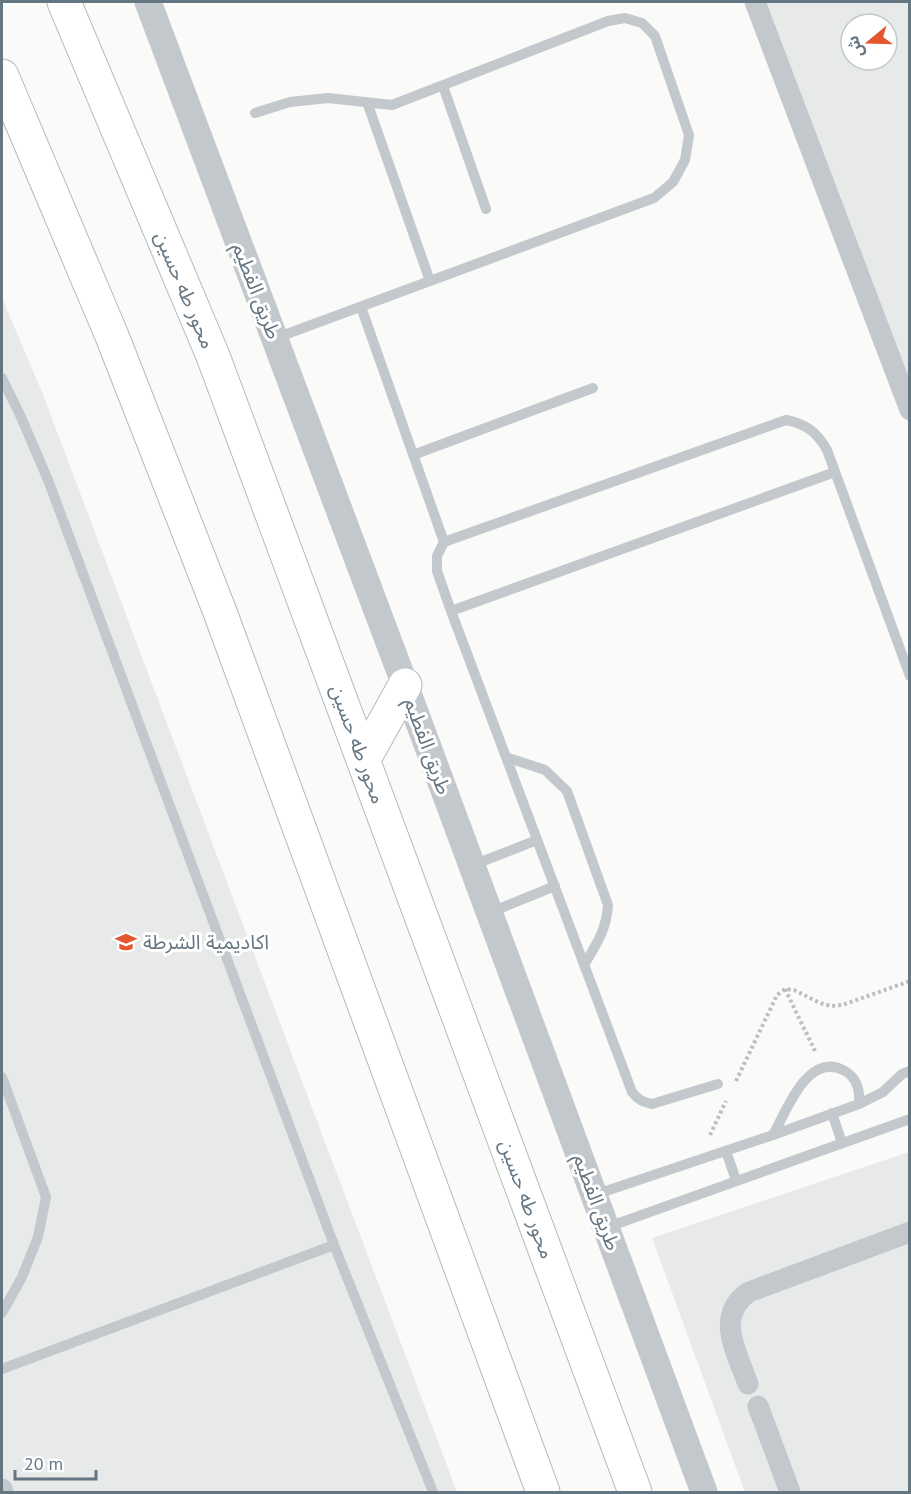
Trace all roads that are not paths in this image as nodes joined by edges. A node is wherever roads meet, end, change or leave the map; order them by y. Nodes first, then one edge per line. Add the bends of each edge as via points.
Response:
1 (64, 2) edge
2 (151, 2) edge
3 (755, 2) edge
4 (2, 76) edge
5 (443, 86) junction
6 (367, 102) junction
7 (255, 113) dead end
8 (486, 209) dead end
9 (430, 281) junction
10 (361, 307) junction
11 (275, 339) junction
12 (2, 378) edge
13 (593, 388) dead end
14 (909, 410) edge
15 (413, 455) junction
16 (835, 472) junction
17 (444, 543) junction
18 (451, 611) junction
19 (909, 676) edge
20 (405, 685) junction
21 (506, 757) junction
22 (364, 759) junction
23 (537, 840) junction
24 (471, 865) junction
25 (555, 886) junction
26 (489, 912) junction
27 (584, 965) junction
28 (909, 1071) edge
29 (2, 1077) edge
30 (718, 1084) dead end
31 (859, 1104) junction
32 (832, 1113) junction
33 (909, 1119) edge
34 (773, 1135) junction
35 (842, 1143) junction
36 (726, 1150) junction
37 (736, 1180) junction
38 (594, 1195) junction
39 (606, 1228) junction
40 (909, 1232) edge
41 (334, 1245) junction
42 (2, 1313) edge
43 (2, 1369) edge
44 (748, 1384) dead end
45 (758, 1406) dead end
46 (433, 1492) edge
47 (543, 1492) edge
48 (635, 1492) edge
49 (704, 1492) edge
50 (790, 1492) edge

1 - 22 main road, محور طه حسين via 213,356
2 - 11 street, طريق الفطيم
3 - 14 street
4 - 47 main road via 112,336 199,558
5 - 6 lane via 392,105
5 - 8 lane
5 - 9 lane via 608,21 625,18 642,23 655,36 689,135 685,160 673,182 654,198
6 - 7 lane via 328,98 290,102
6 - 9 lane
9 - 10 lane
10 - 11 lane
10 - 15 lane
11 - 20 street, طريق الفطيم
12 - 41 lane via 48,480
13 - 15 lane
15 - 17 lane
16 - 17 lane via 821,439 811,429 786,420
16 - 18 lane
16 - 19 lane
17 - 18 lane via 437,556 437,572
18 - 21 lane
20 - 22 main road
20 - 24 street, طريق الفطيم
21 - 23 lane
21 - 27 lane via 545,770 567,791 608,905 603,934
22 - 48 main road, محور طه حسين
23 - 24 lane
23 - 25 lane
24 - 26 street, طريق الفطيم
25 - 26 lane
25 - 27 lane
26 - 38 street, طريق الفطيم
27 - 30 lane via 637,1098 652,1104
28 - 31 lane via 883,1092
29 - 42 lane via 46,1197 38,1237
31 - 32 lane
31 - 34 lane via 860,1093 847,1071 823,1066 803,1082
32 - 34 lane
32 - 35 lane
33 - 35 lane
34 - 36 lane
35 - 37 lane
36 - 37 lane
36 - 38 lane
37 - 39 lane
38 - 39 street, طريق الفطيم
39 - 49 street, طريق الفطيم
40 - 44 street via 741,1297 731,1314 730,1325
41 - 43 lane
41 - 46 lane
45 - 50 street

